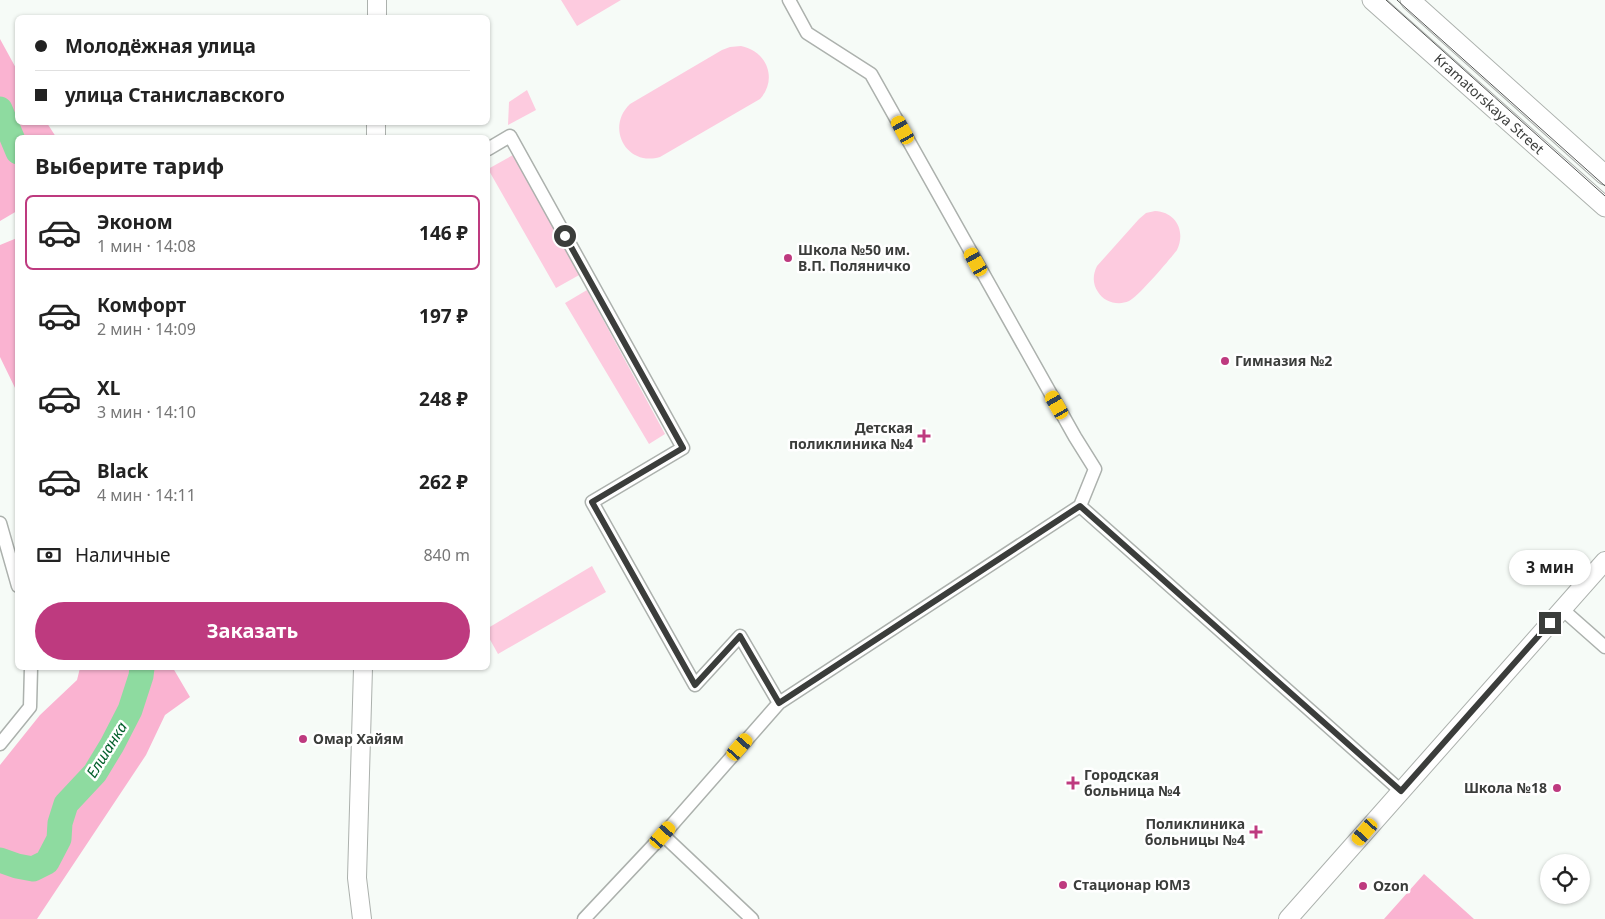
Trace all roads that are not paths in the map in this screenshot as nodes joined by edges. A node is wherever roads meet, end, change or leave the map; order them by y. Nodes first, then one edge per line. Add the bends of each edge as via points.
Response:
1 (377, 0) edge
2 (788, 0) edge
3 (1372, 0) edge
4 (1410, 0) edge
5 (377, 15) edge
6 (1545, 121) junction
7 (1529, 139) junction
8 (490, 148) edge
9 (1605, 175) edge
10 (1605, 207) edge
11 (1080, 506) junction
12 (0, 523) edge
13 (1605, 561) edge
14 (15, 576) edge
15 (1562, 609) junction
16 (1605, 647) edge
17 (30, 670) edge
18 (364, 670) edge
19 (779, 703) junction
20 (0, 744) edge
21 (1401, 791) junction
22 (663, 835) junction
23 (362, 919) edge
24 (584, 919) edge
25 (752, 919) edge
26 (1288, 919) edge

1 - 5 main road
2 - 11 street via 807,33 871,74 1095,469
3 - 7 main road, Kramatorskaya Street
4 - 6 main road, Kramatorskaya Street
6 - 7 street
6 - 9 main road, Kramatorskaya Street
7 - 10 main road, Kramatorskaya Street
8 - 19 street via 510,136 683,448 592,502 695,685 740,636
11 - 19 street
11 - 21 street
12 - 14 street
13 - 15 main road
15 - 16 street
15 - 21 main road
17 - 20 street via 30,707
18 - 23 main road via 357,878
19 - 22 street
21 - 26 main road
22 - 24 street
22 - 25 street

